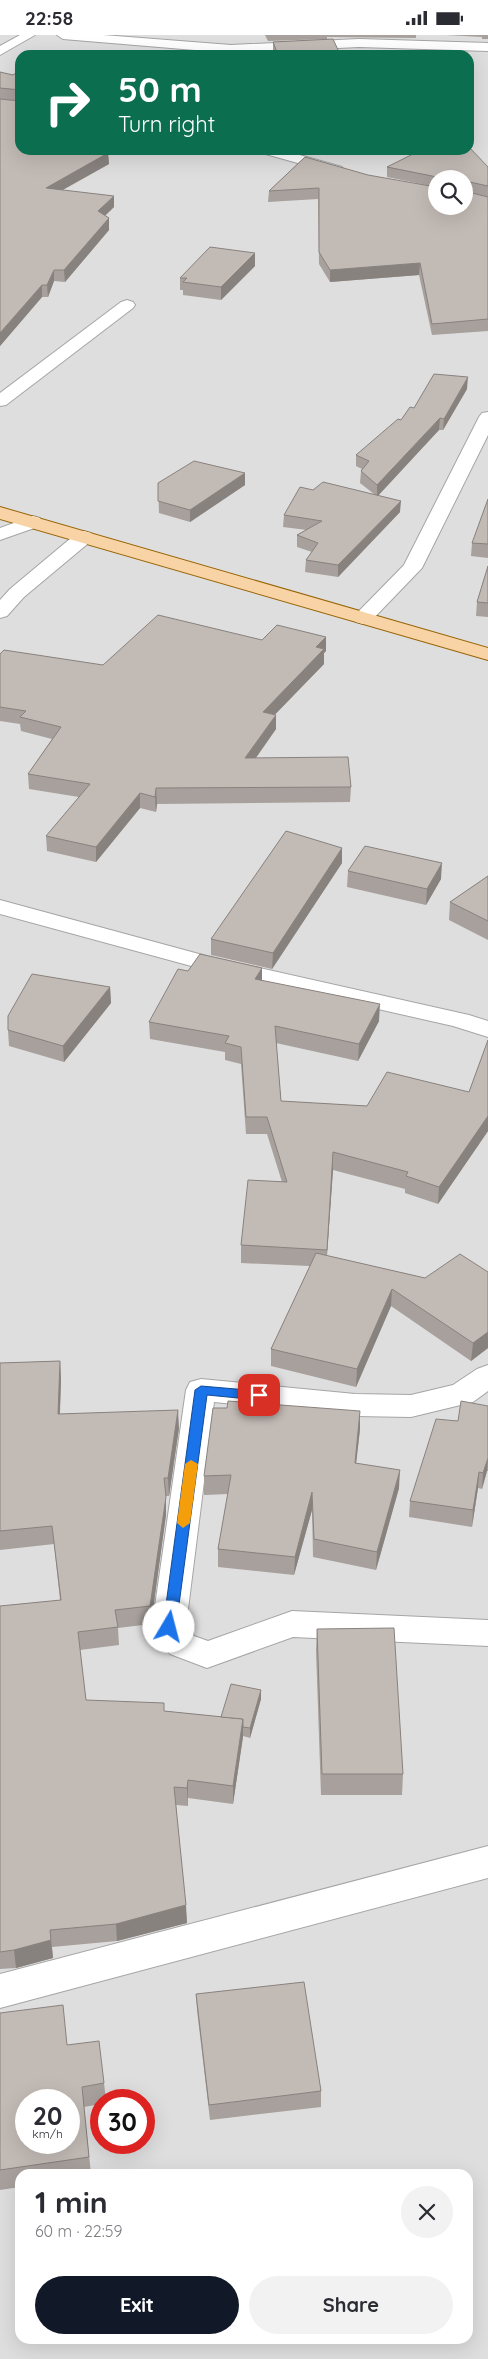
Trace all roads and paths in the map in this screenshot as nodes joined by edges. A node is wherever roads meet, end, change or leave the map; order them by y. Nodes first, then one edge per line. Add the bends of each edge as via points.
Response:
1 (29, 35) edge
2 (63, 35) edge
3 (251, 35) edge
4 (488, 47) edge
5 (244, 48) junction
6 (0, 51) edge
7 (284, 155) edge
8 (347, 173) edge
9 (127, 305) dead end
10 (0, 401) edge
11 (488, 417) edge
12 (0, 513) edge
13 (33, 522) junction
14 (0, 534) edge
15 (84, 537) junction
16 (8, 591) edge
17 (0, 612) edge
18 (363, 618) junction
19 (488, 654) edge
20 (0, 907) edge
21 (488, 1029) edge
22 (488, 1376) edge
23 (488, 1633) edge
24 (488, 1862) edge
25 (0, 1991) edge

1 - 6 street
2 - 5 street via 179,46
3 - 5 street
4 - 5 street via 359,43
7 - 8 street
9 - 10 street
11 - 18 street via 412,568
12 - 13 main road
13 - 14 street
13 - 15 main road
15 - 16 street
15 - 18 main road
16 - 17 street
18 - 19 main road
20 - 21 street via 206,963
22 - 23 street via 462,1394 411,1406 355,1405 201,1390 169,1627 182,1645 206,1655 292,1623
24 - 25 street

